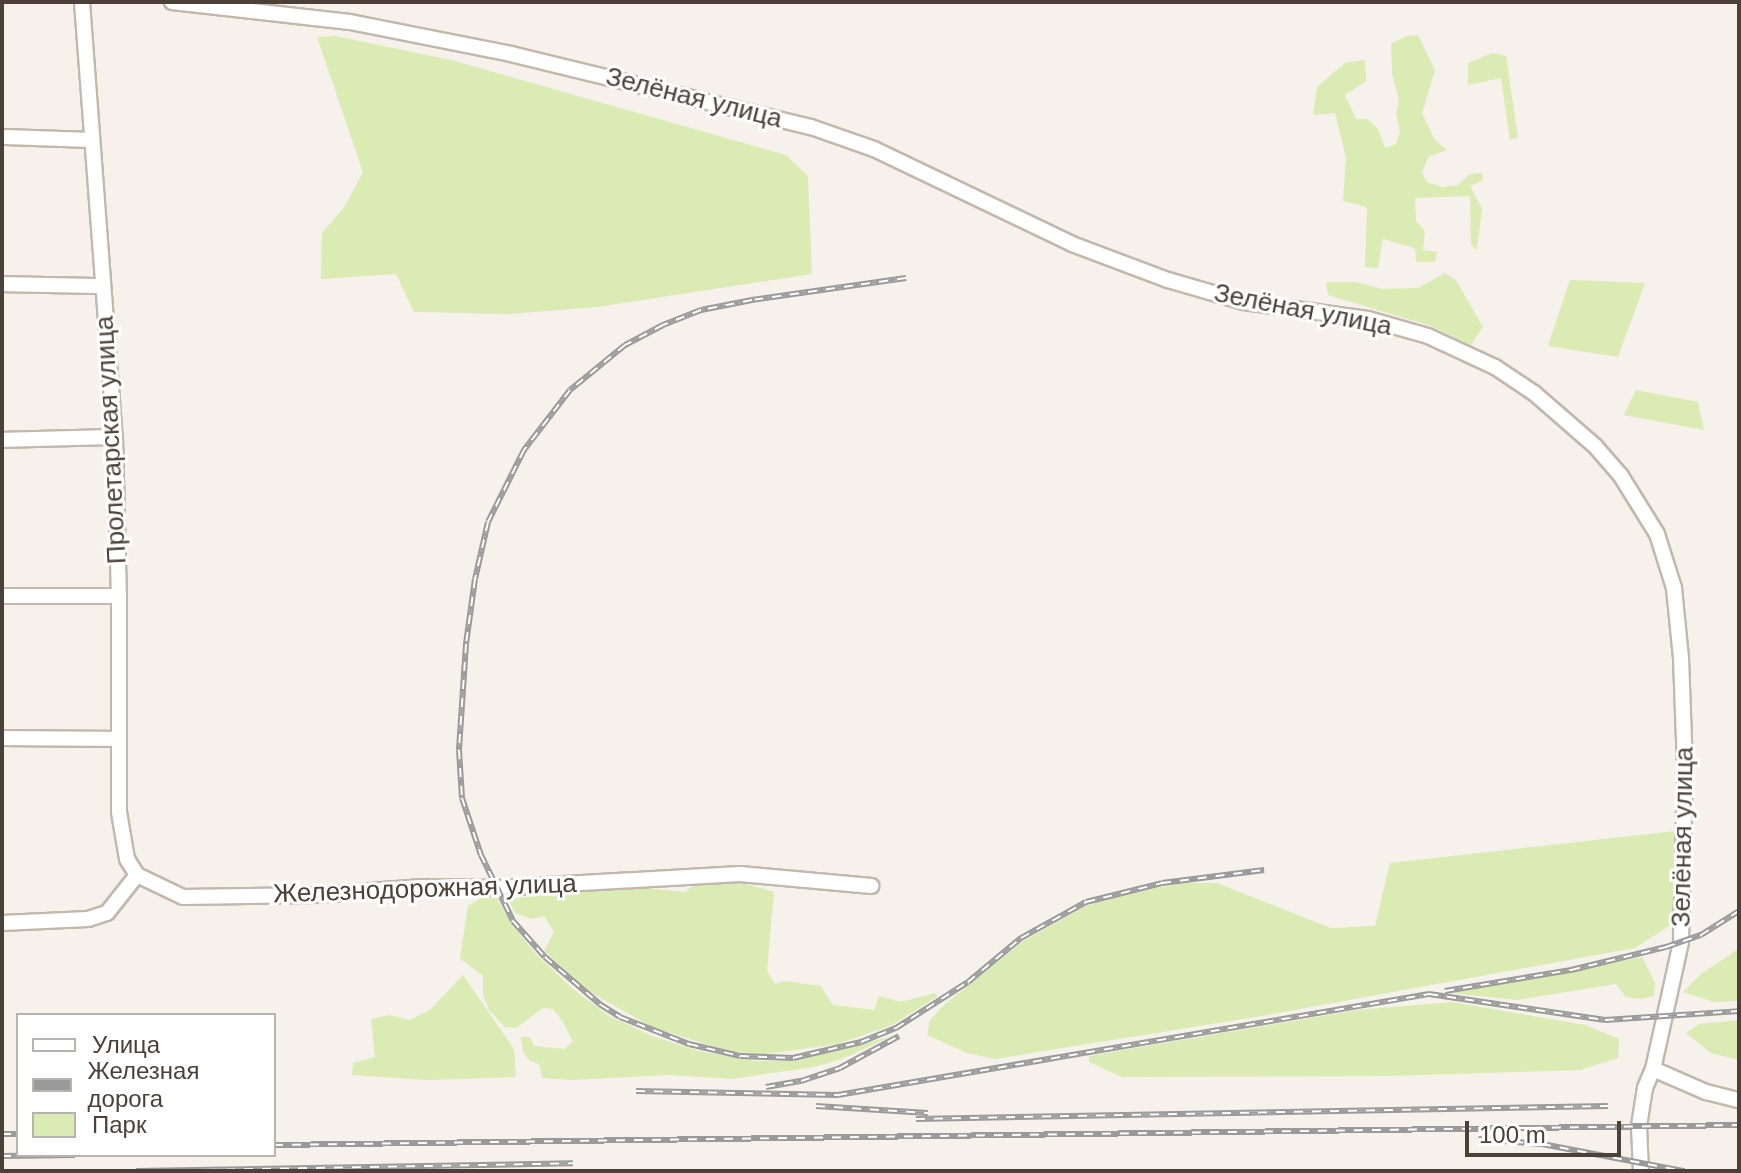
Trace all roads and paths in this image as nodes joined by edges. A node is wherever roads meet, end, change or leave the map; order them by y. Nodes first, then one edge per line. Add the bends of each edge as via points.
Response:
1 (82, 2) edge
2 (172, 2) edge
3 (2, 137) edge
4 (91, 140) junction
5 (2, 284) edge
6 (101, 286) junction
7 (115, 437) junction
8 (2, 440) edge
9 (2, 596) edge
10 (119, 596) junction
11 (2, 738) edge
12 (118, 739) junction
13 (137, 875) junction
14 (871, 886) dead end
15 (2, 923) edge
16 (1653, 1069) junction
17 (1739, 1100) edge
18 (1641, 1171) edge

1 - 4 street, Пролетарская улица
2 - 16 street, Зелёная улица via 350,22 511,54 811,127 874,149 1072,244 1168,280 1244,302 1368,319 1428,336 1495,367 1534,393 1621,476 1657,534 1674,588 1685,765 1684,874 1681,942
3 - 4 street
4 - 6 street, Пролетарская улица
5 - 6 street
6 - 7 street, Пролетарская улица
7 - 8 street
7 - 10 street, Пролетарская улица
9 - 10 street
10 - 12 street, Пролетарская улица
11 - 12 street
12 - 13 street, Пролетарская улица via 119,812 127,859
13 - 14 street, Железнодорожная улица via 183,897 740,874
13 - 15 street via 107,913 88,919
16 - 17 street
16 - 18 street, Зелёная улица via 1640,1119

